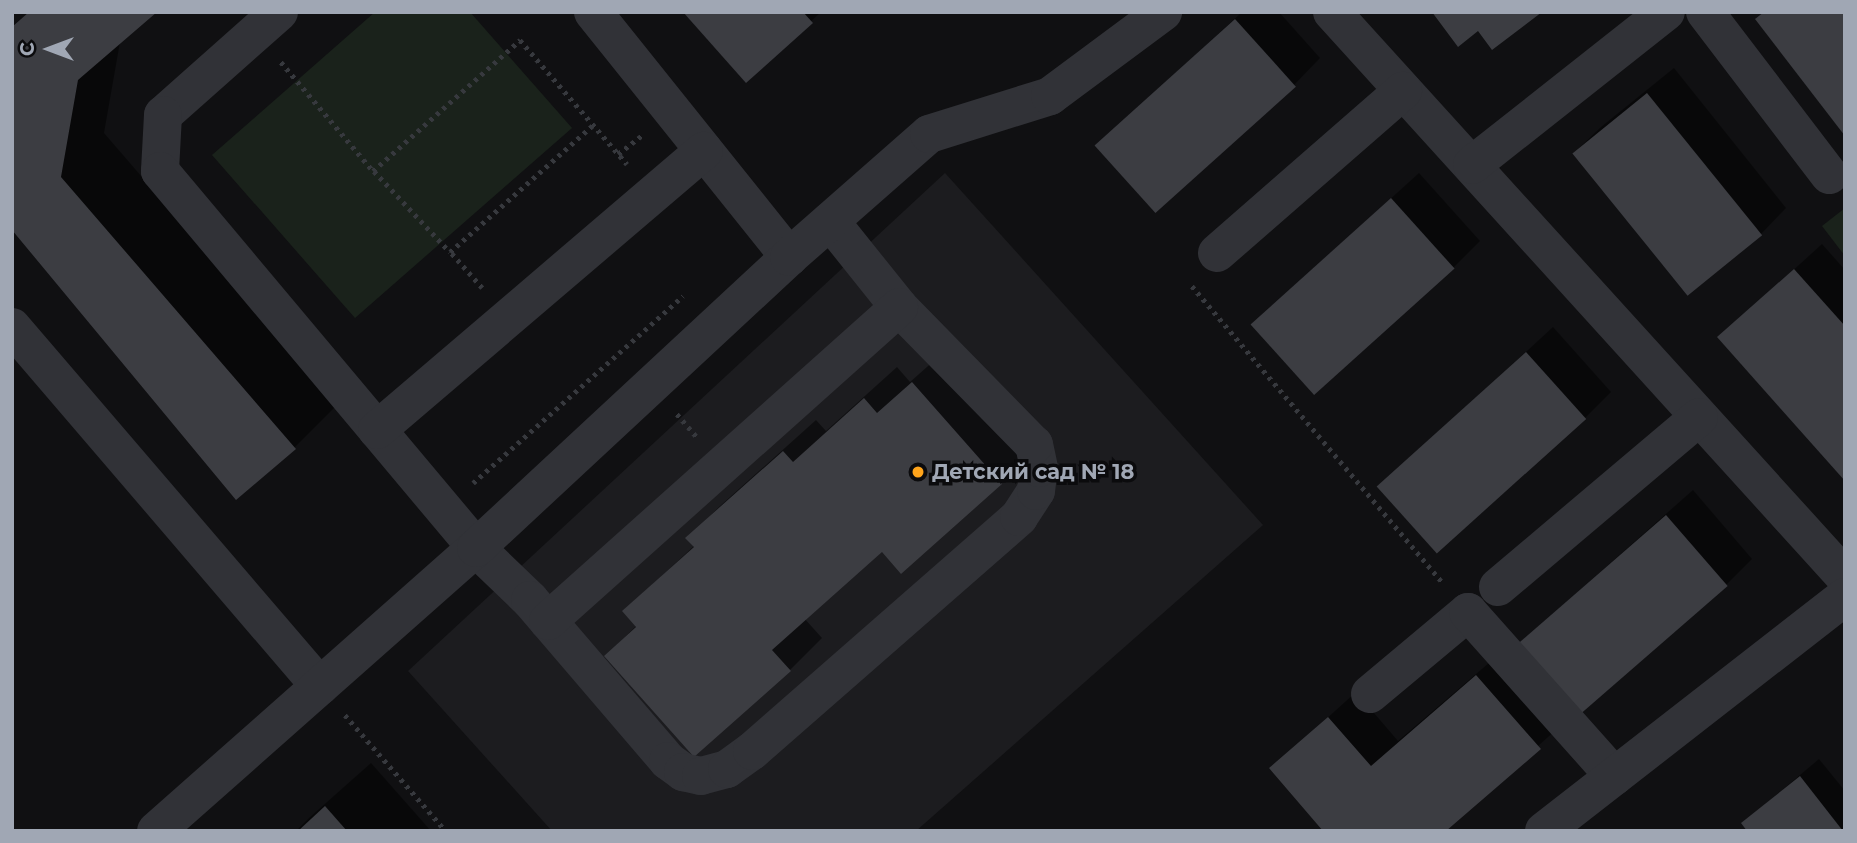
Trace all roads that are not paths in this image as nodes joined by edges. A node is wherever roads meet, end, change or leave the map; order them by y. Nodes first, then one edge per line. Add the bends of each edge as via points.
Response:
1 (593, 12) edge
2 (1163, 12) edge
3 (1332, 12) edge
4 (1666, 12) edge
5 (1704, 12) edge
6 (268, 22) edge
7 (1403, 91) junction
8 (704, 151) junction
9 (1472, 165) junction
10 (1829, 175) dead end
11 (830, 220) junction
12 (1217, 253) road end
13 (789, 257) junction
14 (899, 307) junction
15 (12, 327) edge
16 (1699, 417) junction
17 (377, 430) junction
18 (476, 548) junction
19 (1845, 577) edge
20 (1498, 587) dead end
21 (1845, 597) edge
22 (548, 621) junction
23 (320, 686) junction
24 (1370, 694) dead end
25 (1614, 776) junction
26 (156, 831) edge
27 (1544, 831) edge

1 - 8 street
2 - 11 street via 1051,96 929,134
3 - 7 street
4 - 9 street
5 - 10 street
6 - 17 street via 163,115 160,171
7 - 9 street
7 - 12 street
8 - 13 street
8 - 17 street
9 - 16 street
11 - 13 street
11 - 14 street
13 - 18 street
14 - 22 street
14 - 22 street via 1034,445 1039,468 1036,491 1019,517 752,751 727,769 701,776 683,772 668,761
15 - 23 street
16 - 19 street
16 - 20 street
17 - 18 street
18 - 22 street
18 - 23 street
21 - 25 street
23 - 26 street
24 - 25 street via 1468,612
25 - 27 street

